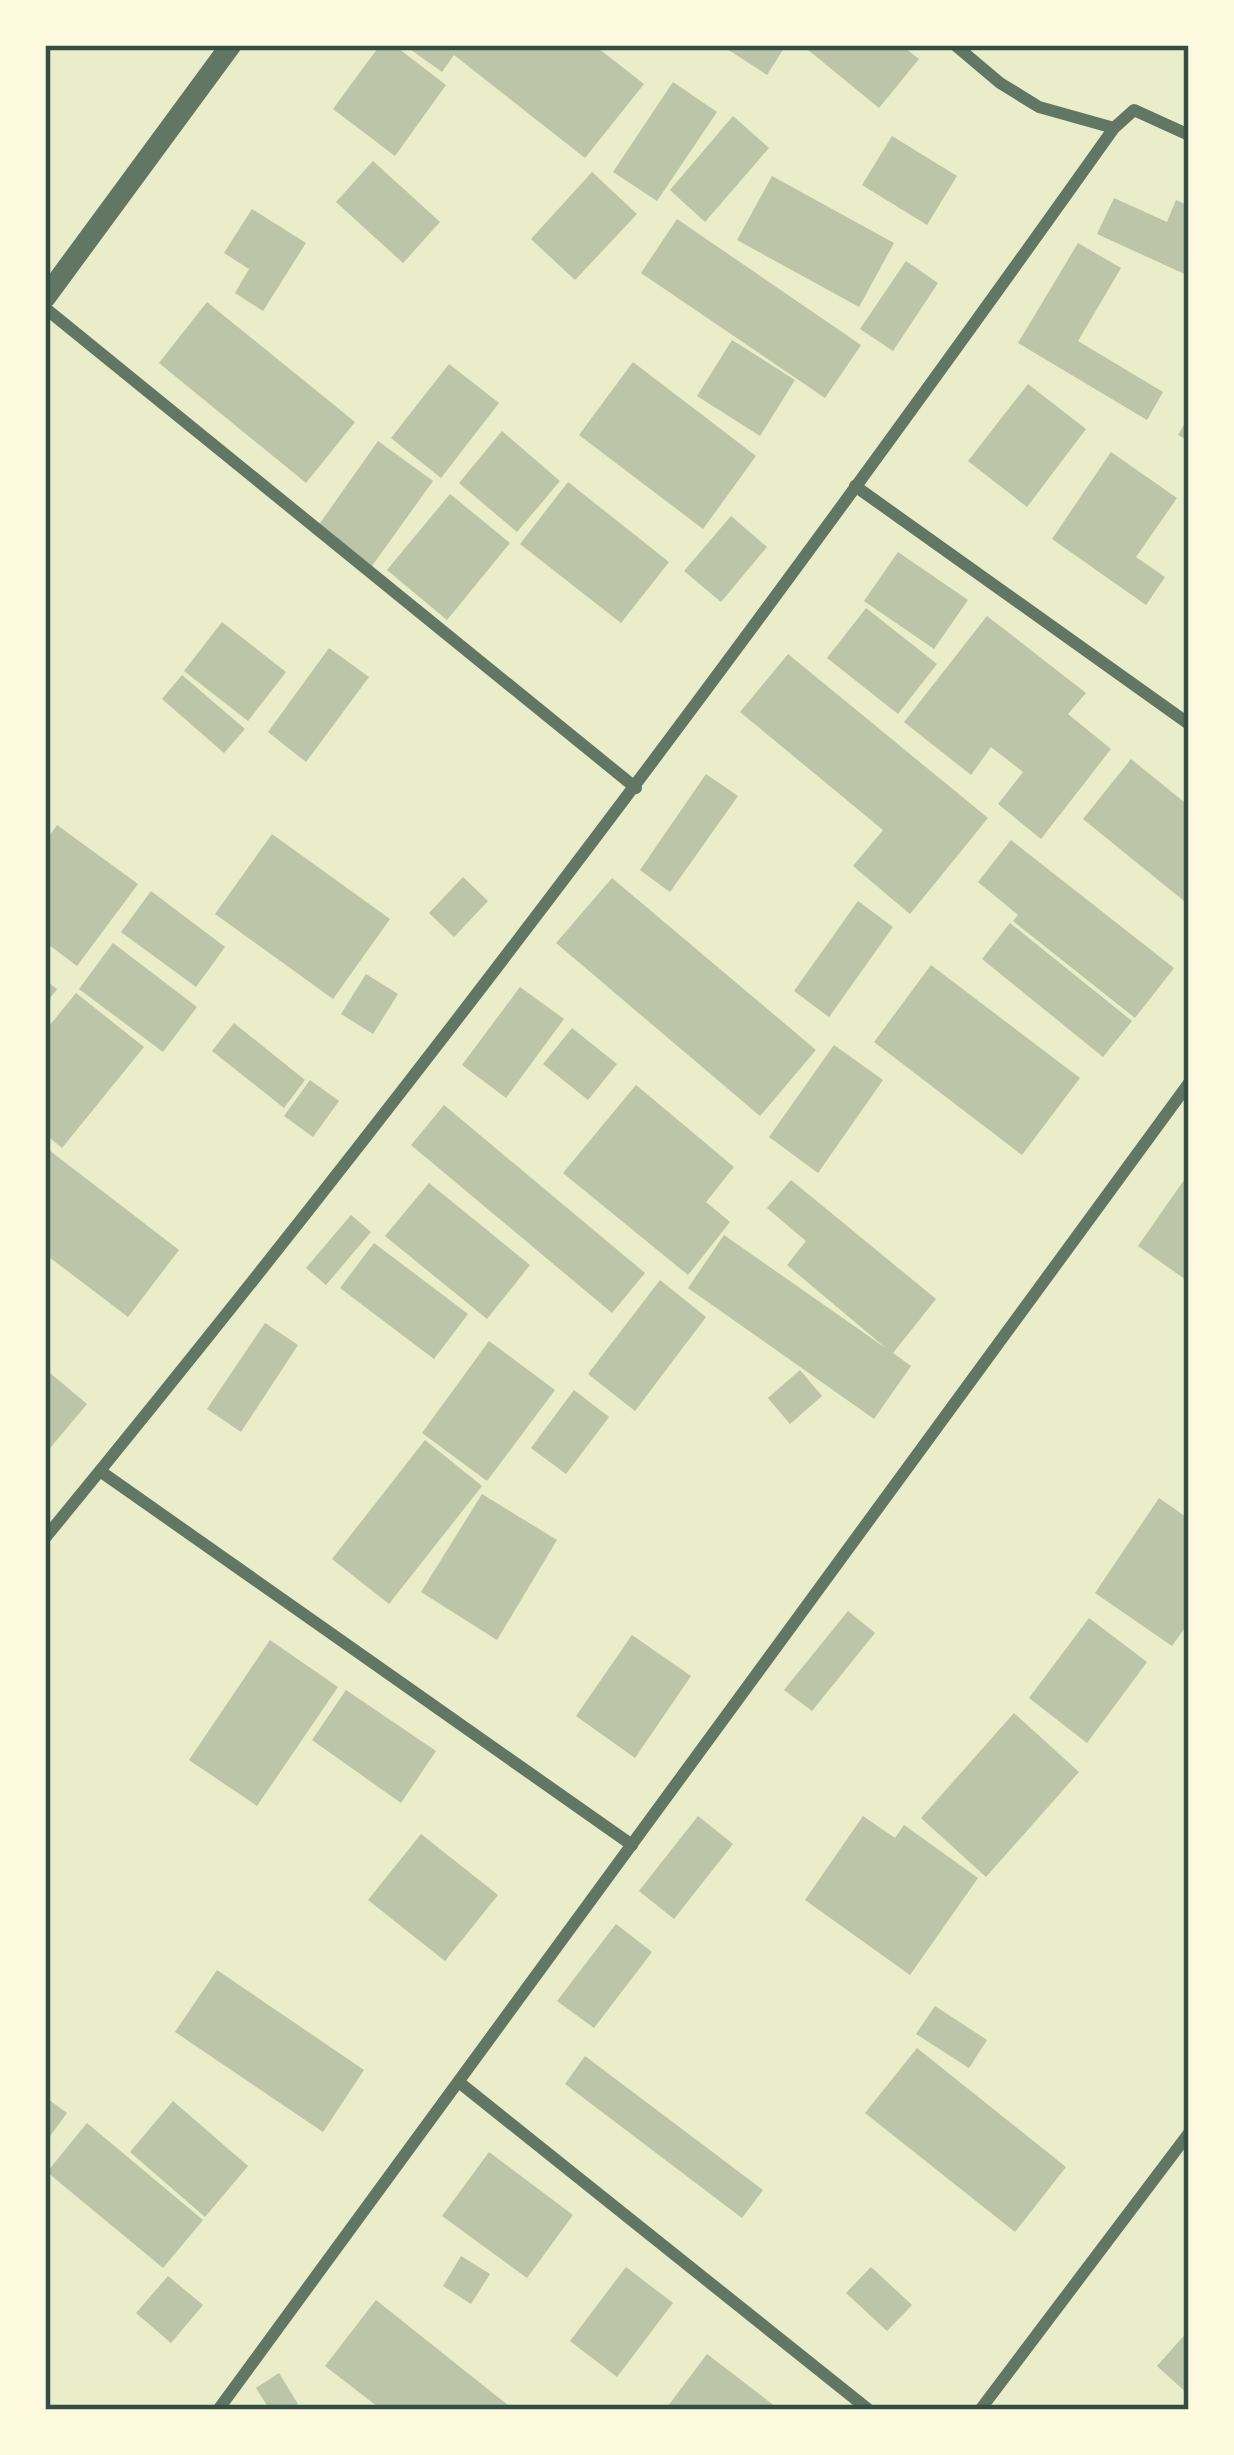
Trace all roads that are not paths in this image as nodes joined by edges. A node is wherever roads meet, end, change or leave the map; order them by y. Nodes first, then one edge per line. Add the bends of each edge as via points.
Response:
1 (231, 45) edge
2 (955, 45) edge
3 (1114, 128) junction
4 (1189, 135) edge
5 (45, 298) edge
6 (45, 308) edge
7 (855, 486) junction
8 (1189, 724) edge
9 (636, 788) junction
10 (1189, 1083) edge
11 (100, 1471) junction
12 (45, 1538) edge
13 (632, 1845) junction
14 (460, 2083) junction
15 (1189, 2133) edge
16 (218, 2410) edge
17 (869, 2410) edge
18 (980, 2410) edge

1 - 5 street
2 - 3 street via 1039,107
3 - 4 street via 1134,110
3 - 7 street
6 - 9 street
7 - 8 street
7 - 9 street
9 - 11 street
10 - 13 street
11 - 12 street
11 - 13 street
13 - 14 street
14 - 16 street
14 - 17 street
15 - 18 street

